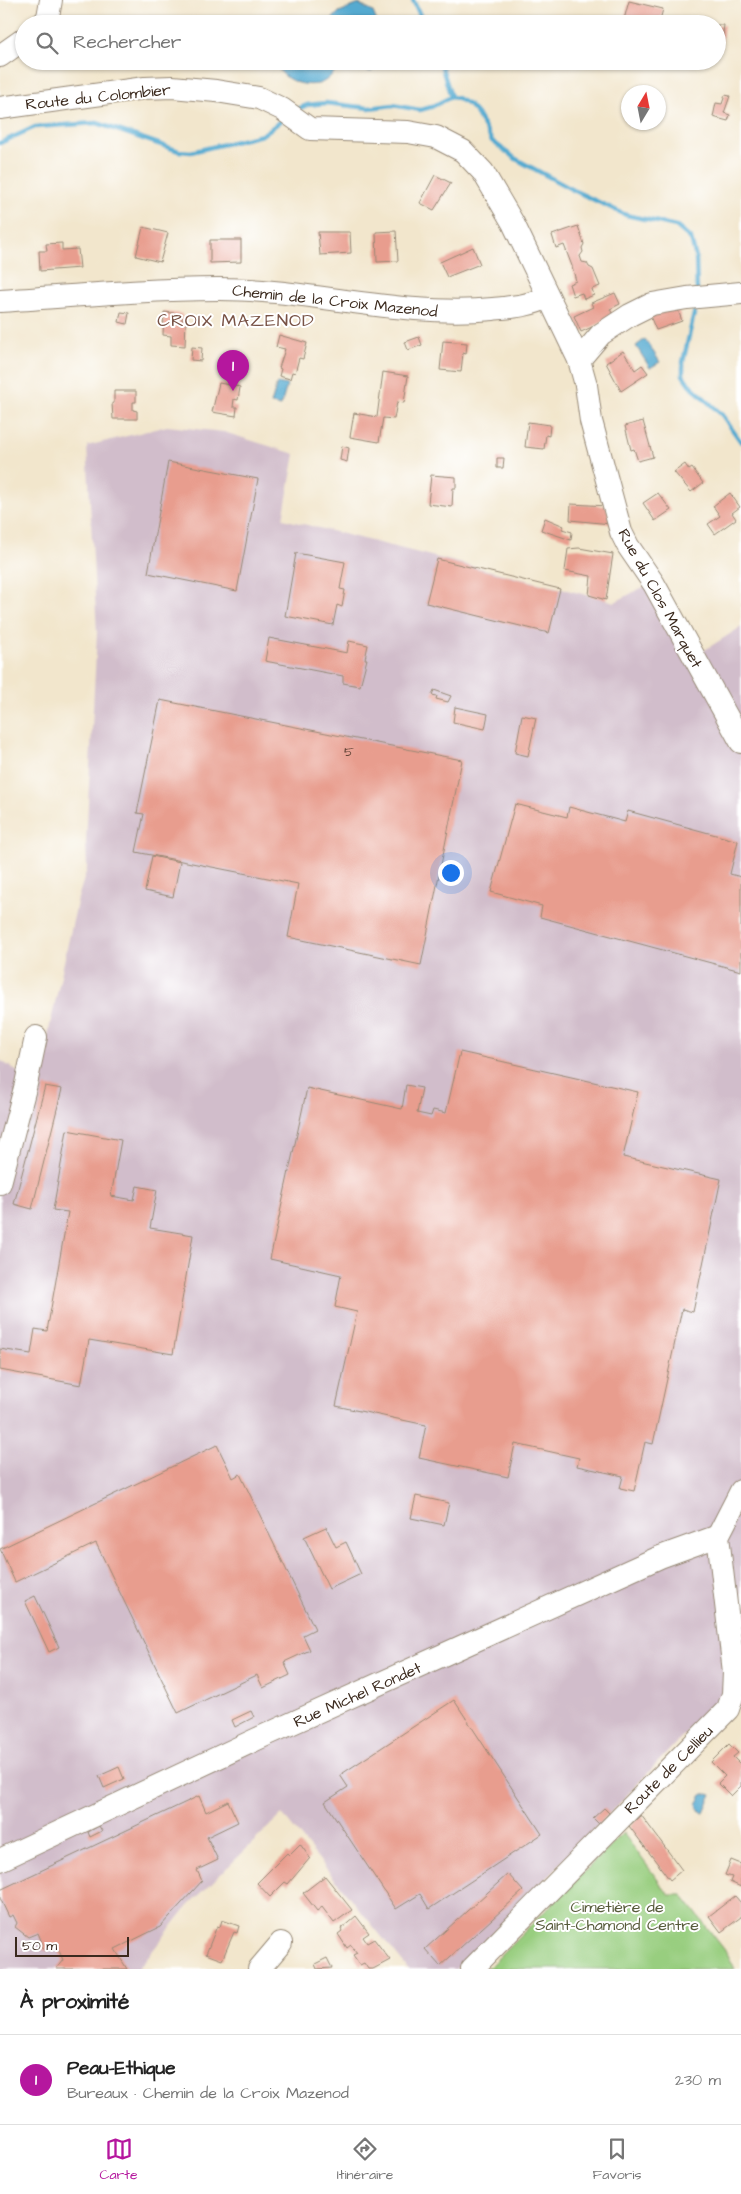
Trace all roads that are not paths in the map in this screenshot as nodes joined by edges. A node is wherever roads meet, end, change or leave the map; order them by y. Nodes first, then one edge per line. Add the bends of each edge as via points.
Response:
1 (51, 0) edge
2 (48, 15) edge
3 (15, 45) edge
4 (0, 56) edge
5 (0, 108) edge
6 (741, 293) edge
7 (548, 298) junction
8 (0, 301) edge
9 (579, 360) junction
10 (741, 742) edge
11 (36, 1037) dead end
12 (0, 1183) edge
13 (741, 1491) edge
14 (718, 1536) junction
15 (737, 1694) edge
16 (0, 1860) edge
17 (281, 1943) dead end
18 (259, 1969) edge
19 (472, 1969) edge

1 - 2 street
3 - 4 street
5 - 7 street, Route du Colombier via 172,87 259,98 310,129 408,132 436,137 463,151 483,172 513,223
6 - 9 street via 652,304 630,314 598,338
7 - 8 street, Chemin de la Croix Mazenod via 525,306 449,311 417,310 258,290 218,289
7 - 9 street, Rue du Clos Marquet
9 - 10 street, Rue du Clos Marquet via 591,421 622,532
11 - 12 street
13 - 14 street
14 - 15 street, Route de Cellieu
14 - 16 street, Rue Michel Rondet via 660,1557 292,1723
15 - 19 street, Route de Cellieu via 728,1709
17 - 18 street

